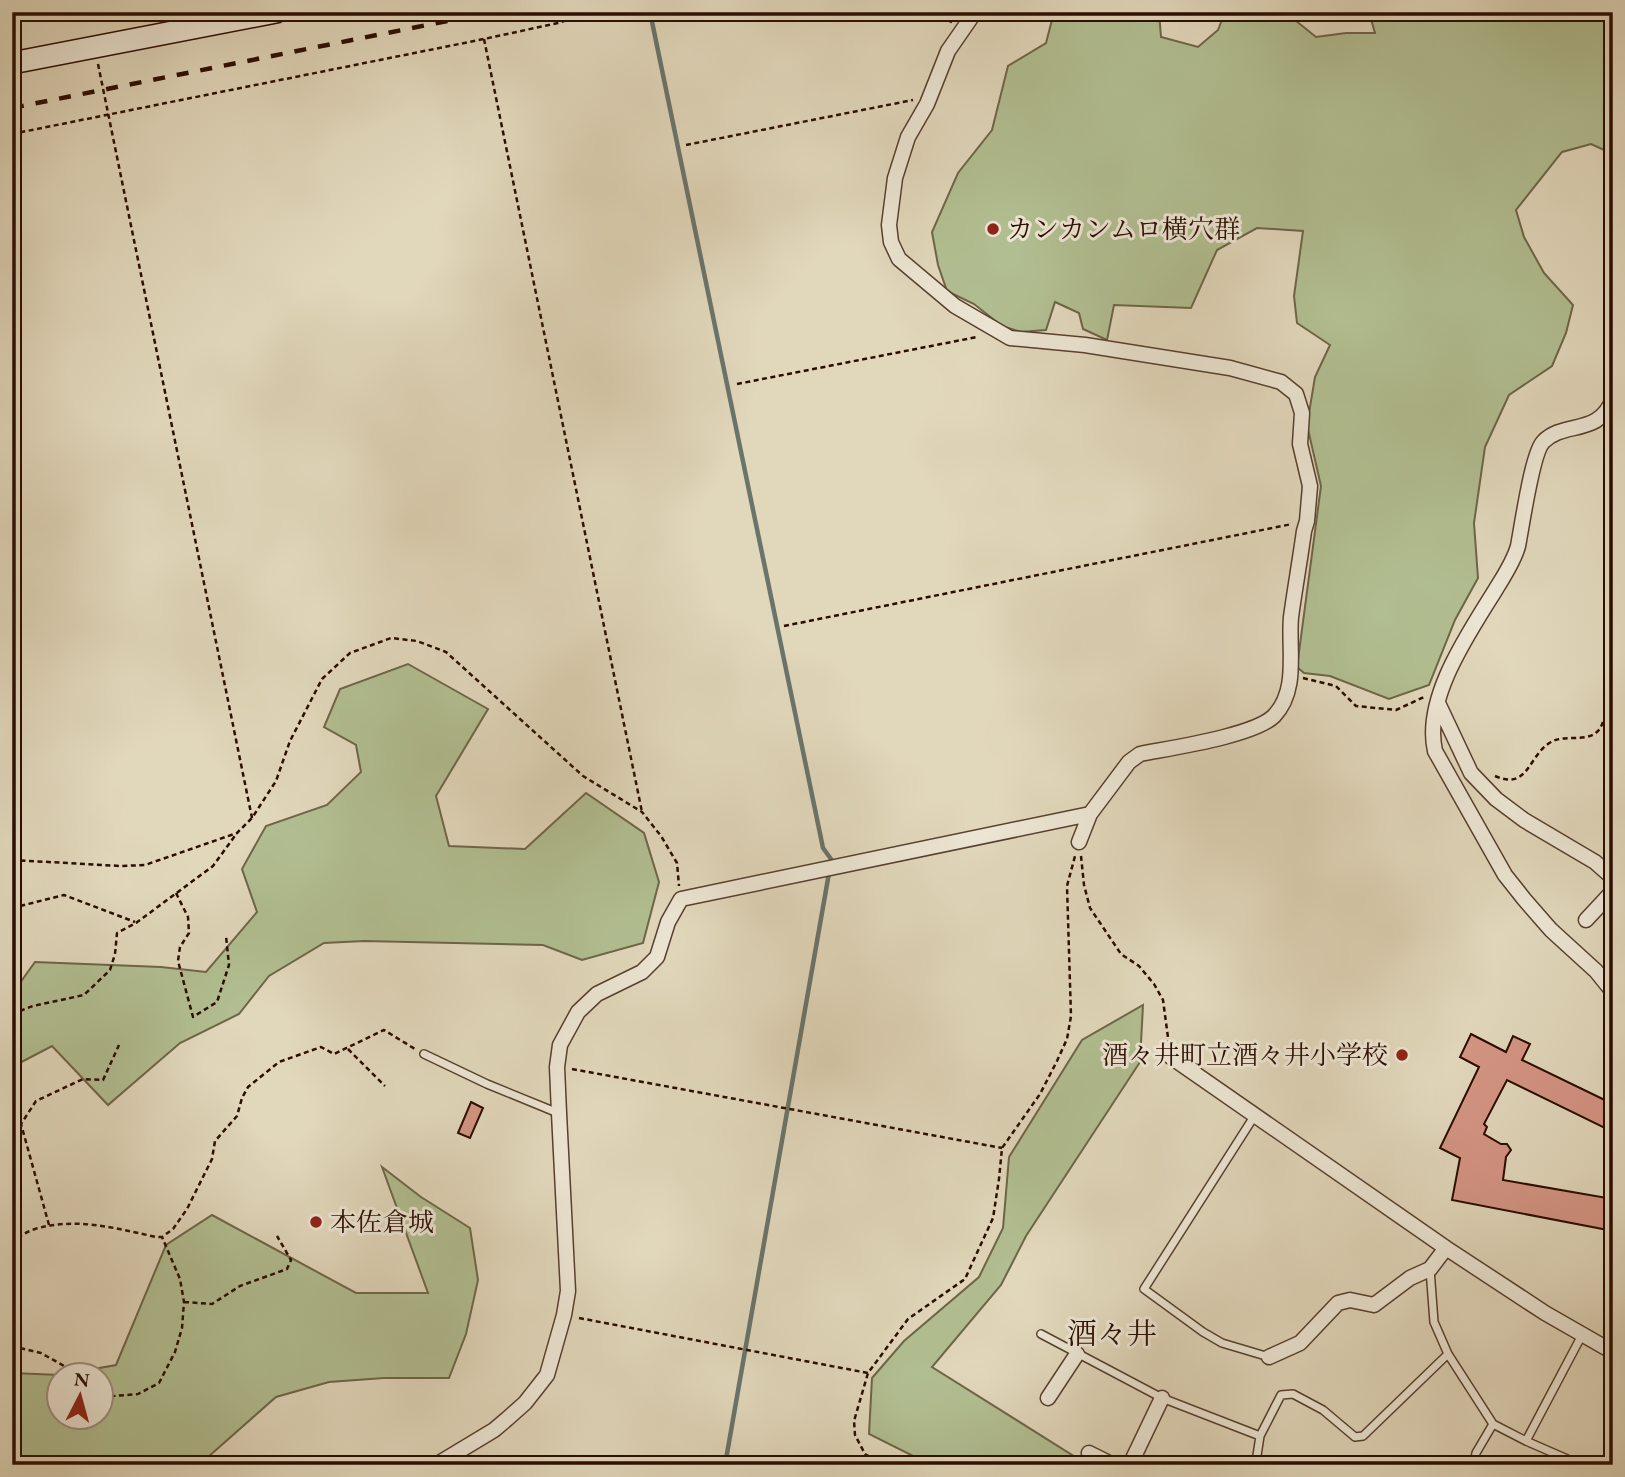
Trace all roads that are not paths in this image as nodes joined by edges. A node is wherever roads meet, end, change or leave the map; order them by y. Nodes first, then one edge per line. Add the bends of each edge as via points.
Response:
1 (276, 12) edge
2 (975, 12) edge
3 (12, 63) edge
4 (1613, 399) edge
5 (1438, 702) junction
6 (1090, 814) junction
7 (1079, 842) road end
8 (1613, 878) edge
9 (1613, 891) edge
10 (1586, 920) dead end
11 (1613, 992) edge
12 (424, 1054) road end
13 (1171, 1057) road end
14 (559, 1113) junction
15 (1255, 1115) junction
16 (1446, 1248) junction
17 (1430, 1269) junction
18 (1041, 1334) dead end
19 (1582, 1335) junction
20 (1613, 1352) edge
21 (1077, 1354) junction
22 (1448, 1354) junction
23 (1269, 1357) joint
24 (1048, 1398) dead end
25 (1162, 1398) junction
26 (1493, 1424) junction
27 (1260, 1436) junction
28 (1526, 1441) junction
29 (1089, 1453) dead end
30 (436, 1465) edge
31 (1113, 1465) edge
32 (1130, 1465) edge
33 (1259, 1465) edge
34 (1474, 1465) edge
35 (1581, 1465) edge

1 - 3 street
2 - 6 street via 948,51 908,137 895,178 889,225 899,259 955,306 1010,338 1230,368 1282,382 1296,394 1302,413 1300,444 1310,486 1291,620 1290,676 1282,705 1262,724 1234,734 1140,754
4 - 5 street via 1608,410 1591,424 1554,435 1541,444 1517,550 1452,662
5 - 8 street via 1471,774 1524,820 1595,862
5 - 11 street via 1432,738 1435,751 1499,865 1551,930
6 - 7 street
6 - 14 street via 681,900 657,957 642,972 597,994 578,1012 560,1045
9 - 10 street
12 - 14 lane
13 - 15 street
14 - 30 street via 568,1291 547,1375 525,1403 494,1430
15 - 16 street
15 - 23 lane via 1144,1289 1222,1343
16 - 17 street
16 - 19 street
17 - 22 lane via 1434,1322
17 - 23 street via 1410,1278 1374,1306 1350,1300 1338,1303 1300,1343
18 - 21 lane
19 - 20 street
19 - 28 lane
21 - 24 street
21 - 25 lane
22 - 26 lane
22 - 27 lane via 1363,1436 1355,1437 1323,1410 1293,1394 1281,1395
25 - 27 lane
25 - 32 street
26 - 28 lane
26 - 34 lane
27 - 33 lane
28 - 35 lane
29 - 31 street

